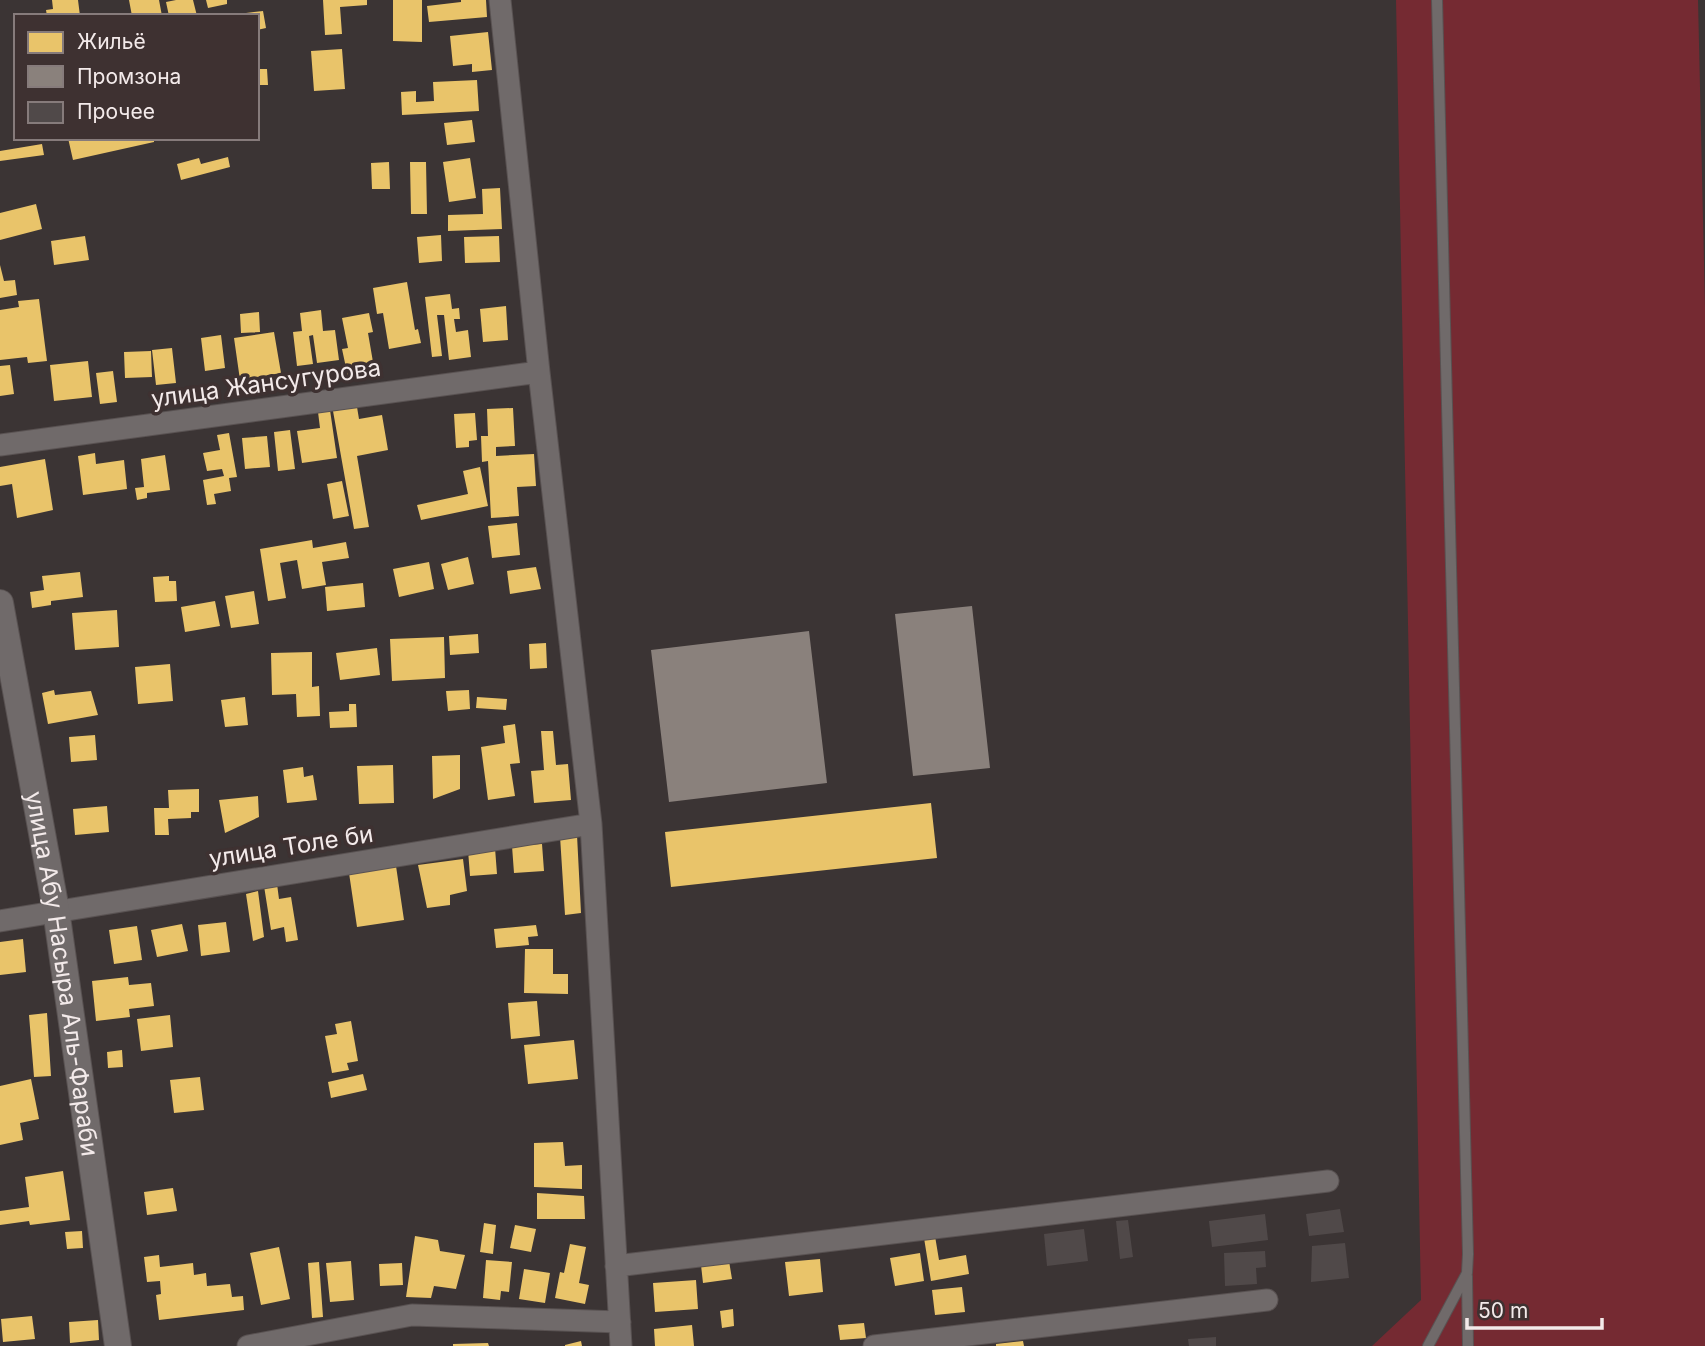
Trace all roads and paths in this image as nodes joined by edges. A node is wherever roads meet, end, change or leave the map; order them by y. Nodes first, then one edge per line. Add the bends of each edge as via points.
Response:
1 (500, 0) edge
2 (1437, 0) edge
3 (539, 372) junction
4 (0, 445) edge
5 (0, 603) edge
6 (591, 824) junction
7 (56, 910) junction
8 (0, 920) edge
9 (1328, 1181) dead end
10 (616, 1266) junction
11 (1466, 1273) junction
12 (1267, 1300) dead end
13 (620, 1322) junction
14 (118, 1346) edge
15 (248, 1346) edge
16 (621, 1346) edge
17 (874, 1346) edge
18 (1429, 1346) edge
19 (1468, 1346) edge

1 - 3 street
2 - 11 lane
3 - 4 street, улица Жансугурова
3 - 6 street
5 - 7 street, улица Абу Насыра Аль-Фараби
6 - 7 street, улица Толе би
6 - 10 street
7 - 8 street, улица Толе би
7 - 14 street, улица Абу Насыра Аль-Фараби
9 - 10 street
10 - 13 street
11 - 18 lane
11 - 19 lane
12 - 17 street
13 - 15 street via 412,1315
13 - 16 street

